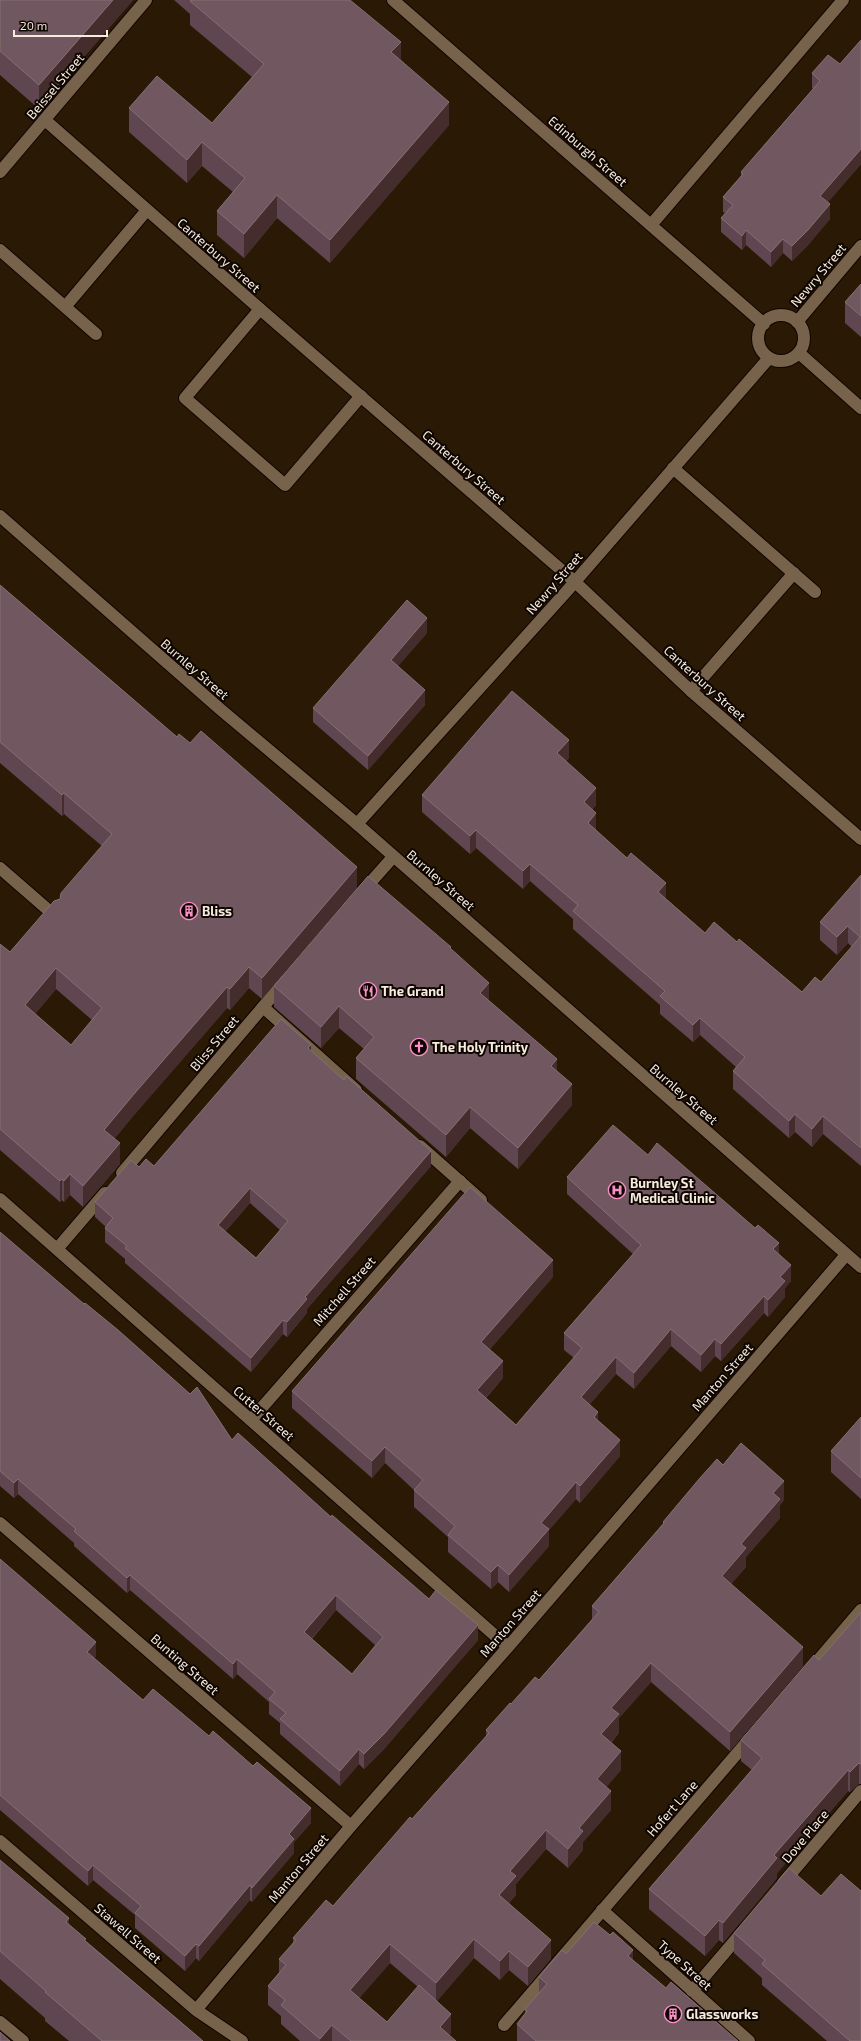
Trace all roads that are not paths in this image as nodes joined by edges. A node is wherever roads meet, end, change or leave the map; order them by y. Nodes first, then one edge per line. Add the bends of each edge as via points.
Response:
1 (146, 0) edge
2 (393, 0) edge
3 (843, 0) edge
4 (45, 120) junction
5 (0, 172) edge
6 (147, 210) junction
7 (651, 225) junction
8 (861, 246) edge
9 (0, 250) edge
10 (65, 306) junction
11 (260, 309) junction
12 (797, 322) junction
13 (764, 324) junction
14 (96, 334) dead end
15 (799, 353) junction
16 (769, 358) junction
17 (361, 396) junction
18 (861, 408) edge
19 (673, 468) junction
20 (0, 516) edge
21 (794, 573) junction
22 (574, 581) junction
23 (816, 592) dead end
24 (691, 691) junction
25 (357, 824) junction
26 (861, 839) edge
27 (393, 857) junction
28 (0, 868) edge
29 (354, 901) edge
30 (54, 915) edge
31 (292, 973) edge
32 (263, 1007) junction
33 (364, 1097) edge
34 (412, 1139) edge
35 (460, 1181) junction
36 (0, 1199) edge
37 (488, 1207) edge
38 (57, 1249) junction
39 (846, 1255) junction
40 (861, 1267) edge
41 (251, 1420) junction
42 (0, 1523) edge
43 (861, 1610) edge
44 (508, 1647) junction
45 (799, 1681) edge
46 (758, 1729) edge
47 (861, 1791) edge
48 (351, 1826) junction
49 (0, 1842) edge
50 (776, 1892) edge
51 (602, 1910) junction
52 (750, 1922) edge
53 (692, 1991) junction
54 (196, 2010) junction
55 (0, 2022) edge
56 (504, 2025) dead end
57 (23, 2041) edge
58 (242, 2041) edge
59 (749, 2041) edge

1 - 4 street, Beissel Street
2 - 7 street, Edinburgh Street
3 - 7 street
4 - 5 street, Beissel Street
4 - 6 street, Canterbury Street
6 - 10 street
6 - 11 street, Canterbury Street
7 - 13 street, Edinburgh Street
8 - 12 street, Newry Street
9 - 10 street
10 - 14 street
11 - 17 street, Canterbury Street
11 - 17 street via 185,398 197,409 286,485
12 - 13 street via 785,316 778,316 770,318
12 - 15 street via 804,336
13 - 16 street via 758,338 763,353
15 - 16 street via 785,361
15 - 18 street
16 - 19 street, Newry Street
17 - 22 street, Canterbury Street
19 - 21 street
19 - 22 street, Newry Street
20 - 25 street, Burnley Street via 220,709
21 - 23 street
21 - 24 street
22 - 24 street, Canterbury Street
22 - 25 street, Newry Street
24 - 26 street, Canterbury Street
25 - 27 street, Burnley Street
27 - 29 street
27 - 39 street, Burnley Street
28 - 30 street
31 - 32 street, Bliss Street
32 - 33 street
32 - 38 street, Bliss Street
34 - 35 street
35 - 37 street
35 - 41 street, Mitchell Street
36 - 38 street, Cutter Street
38 - 41 street, Cutter Street
39 - 40 street, Burnley Street
39 - 44 street, Manton Street
41 - 44 street, Cutter Street
42 - 48 street, Bunting Street
43 - 45 street
44 - 48 street, Manton Street
46 - 51 street, Hofert Lane
47 - 50 street, Dove Place
48 - 54 street, Manton Street
49 - 54 street, Stawell Street
51 - 53 street, Type Street
51 - 56 street, Hofert Lane
52 - 53 street
53 - 59 street, Type Street
54 - 58 street, Stawell Street
55 - 57 street

